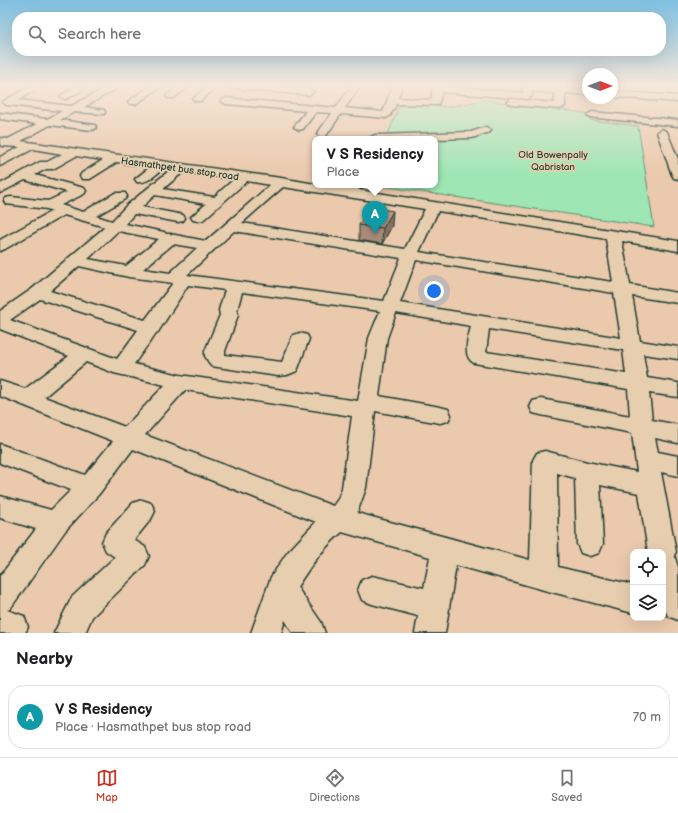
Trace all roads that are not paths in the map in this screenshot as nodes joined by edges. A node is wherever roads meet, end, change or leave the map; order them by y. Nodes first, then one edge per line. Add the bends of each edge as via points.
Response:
1 (64, 115) edge
2 (309, 115) edge
3 (337, 115) edge
4 (381, 115) edge
5 (386, 115) joint
6 (592, 115) dead end
7 (642, 115) edge
8 (0, 116) edge
9 (644, 120) junction
10 (48, 123) junction
11 (678, 123) edge
12 (91, 127) dead end
13 (299, 127) dead end
14 (486, 130) dead end
15 (322, 134) dead end
16 (376, 136) edge
17 (438, 136) edge
18 (678, 142) edge
19 (3, 143) edge
20 (31, 146) junction
21 (52, 149) junction
22 (74, 152) junction
23 (113, 158) junction
24 (675, 159) edge
25 (0, 162) edge
26 (160, 165) junction
27 (180, 168) junction
28 (678, 175) edge
29 (24, 176) junction
30 (86, 176) dead end
31 (245, 177) junction
32 (0, 178) edge
33 (141, 179) dead end
34 (281, 182) junction
35 (312, 185) edge
36 (343, 188) edge
37 (0, 189) edge
38 (353, 189) edge
39 (152, 191) junction
40 (120, 196) dead end
41 (11, 201) dead end
42 (215, 201) junction
43 (434, 206) junction
44 (57, 208) junction
45 (132, 209) junction
46 (84, 217) junction
47 (198, 217) dead end
48 (178, 218) dead end
49 (115, 226) junction
50 (231, 226) junction
51 (613, 236) junction
52 (167, 237) junction
53 (0, 246) edge
54 (209, 246) junction
55 (678, 246) edge
56 (410, 255) junction
57 (76, 262) junction
58 (129, 272) junction
59 (179, 278) junction
60 (235, 286) junction
61 (621, 290) junction
62 (38, 293) junction
63 (678, 298) edge
64 (390, 307) junction
65 (0, 319) edge
66 (481, 322) junction
67 (0, 323) edge
68 (151, 328) junction
69 (300, 338) dead end
70 (631, 346) junction
71 (678, 353) edge
72 (84, 354) junction
73 (121, 368) junction
74 (180, 382) junction
75 (638, 383) junction
76 (0, 388) edge
77 (678, 390) edge
78 (27, 399) junction
79 (366, 406) junction
80 (541, 407) dead end
81 (440, 415) dead end
82 (642, 427) junction
83 (678, 434) edge
84 (129, 438) junction
85 (0, 453) edge
86 (648, 459) junction
87 (678, 466) edge
88 (587, 472) junction
89 (650, 485) junction
90 (90, 486) junction
91 (0, 507) edge
92 (142, 511) dead end
93 (338, 519) junction
94 (56, 523) junction
95 (590, 544) dead end
96 (445, 550) junction
97 (667, 565) edge
98 (544, 577) junction
99 (282, 587) junction
100 (372, 590) dead end
101 (630, 598) edge
102 (0, 599) edge
103 (434, 605) junction
104 (678, 606) edge
105 (666, 608) edge
106 (678, 610) edge
107 (0, 623) edge
108 (9, 633) edge
109 (69, 633) edge
110 (266, 633) edge
111 (310, 633) edge
112 (430, 633) edge

1 - 10 street
2 - 13 street
3 - 15 street
4 - 5 street
5 - 16 street
6 - 9 street
7 - 9 street
8 - 10 street
9 - 11 street
10 - 12 street
10 - 19 street
14 - 17 street via 472,135
18 - 24 street via 664,136
19 - 20 street, Hasmathpet bus stop road
20 - 21 street, Hasmathpet bus stop road
20 - 25 street
21 - 22 street, Hasmathpet bus stop road
21 - 32 street
22 - 23 street, Hasmathpet bus stop road
22 - 29 street
23 - 26 street, Hasmathpet bus stop road
23 - 30 street
24 - 28 street
26 - 27 street, Hasmathpet bus stop road
26 - 33 street
27 - 31 street, Hasmathpet bus stop road
27 - 39 street
29 - 37 street
29 - 44 street via 79,191
31 - 34 street, Hasmathpet bus stop road
31 - 42 street
34 - 35 street, Hasmathpet bus stop road
34 - 50 street
36 - 38 street, Hasmathpet bus stop road
38 - 43 street, Hasmathpet bus stop road
39 - 42 street
39 - 45 street
40 - 46 street
41 - 44 street
42 - 47 street
43 - 51 street, Hasmathpet bus stop road
43 - 56 street
44 - 46 street
44 - 53 street
45 - 48 street
45 - 49 street
46 - 49 street
49 - 52 street
49 - 57 street
50 - 54 street
50 - 56 street
51 - 55 street, Hasmathpet bus stop road
51 - 61 street
52 - 54 street
52 - 58 street
54 - 59 street
56 - 61 street
56 - 64 street
57 - 58 street
57 - 62 street
58 - 59 street
59 - 60 street
59 - 68 street
60 - 64 street
60 - 69 street via 229,315 215,351 218,361 287,368
61 - 63 street
61 - 70 street
62 - 65 street
62 - 68 street
64 - 66 street
64 - 79 street via 378,338
66 - 70 street
66 - 75 street via 476,352 481,358
67 - 72 street
68 - 73 street
70 - 71 street
70 - 75 street
72 - 73 street
72 - 78 street
73 - 74 street
74 - 79 street
74 - 84 street
75 - 77 street
75 - 82 street
76 - 78 street
78 - 84 street
79 - 81 street
79 - 93 street via 354,488 349,504
80 - 82 street
82 - 83 street
82 - 86 street
84 - 90 street
84 - 93 street
85 - 90 street
86 - 87 street
86 - 89 street
88 - 89 street
88 - 95 street
88 - 98 street via 545,460
89 - 97 street
90 - 94 street
91 - 94 street
92 - 109 street via 115,542 135,556 82,607
93 - 96 street
93 - 99 street via 319,535 297,562
94 - 102 street
96 - 98 street
96 - 103 street
97 - 104 street
98 - 101 street
99 - 110 street
99 - 111 street
100 - 103 street
103 - 112 street
105 - 106 street
107 - 108 street via 13,627

